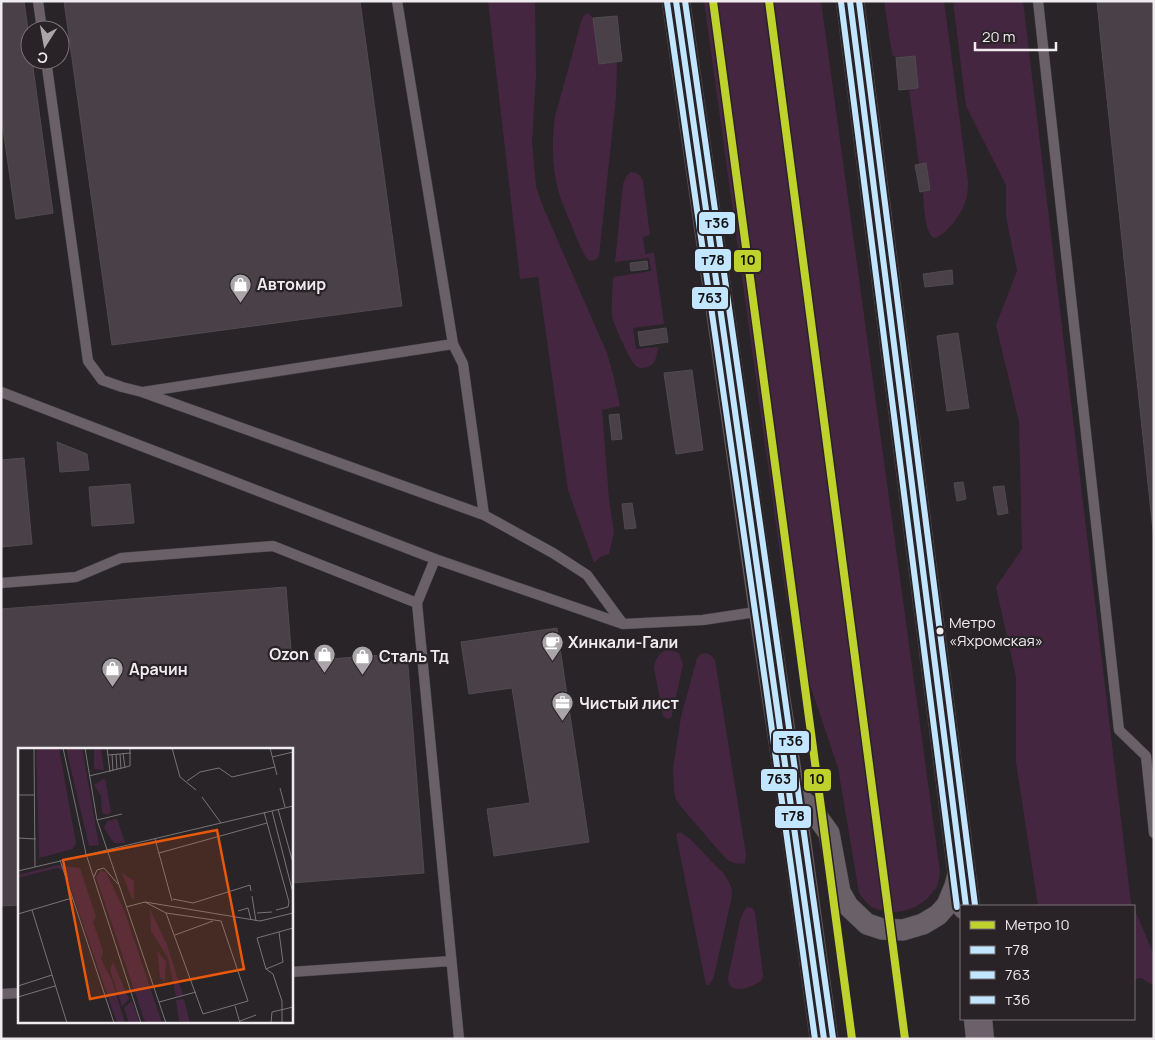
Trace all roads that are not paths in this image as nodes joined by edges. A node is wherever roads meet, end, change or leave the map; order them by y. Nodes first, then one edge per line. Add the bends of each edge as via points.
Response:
1 (38, 1) edge
2 (397, 1) edge
3 (676, 1) edge
4 (850, 1) edge
5 (1038, 1) edge
6 (41, 20) edge
7 (47, 70) edge
8 (452, 344) junction
9 (1, 392) edge
10 (142, 392) junction
11 (484, 515) junction
12 (435, 559) junction
13 (1, 583) edge
14 (417, 603) junction
15 (763, 611) junction
16 (623, 624) junction
17 (1150, 755) edge
18 (790, 790) junction
19 (1154, 833) edge
20 (960, 864) junction
21 (966, 905) edge
22 (451, 961) junction
23 (292, 972) edge
24 (18, 993) edge
25 (1, 994) edge
26 (978, 1020) edge
27 (458, 1039) edge
28 (824, 1039) edge
29 (980, 1039) edge

1 - 6 lane
2 - 8 lane
3 - 15 main road
4 - 20 main road
5 - 17 lane via 1119,730
7 - 10 lane via 88,361 102,380
8 - 10 lane
8 - 11 lane via 463,364
9 - 12 lane
10 - 11 lane
11 - 16 lane via 587,575
12 - 14 lane
12 - 16 lane
13 - 14 lane via 76,577 121,558 273,546
14 - 22 lane
15 - 16 lane via 703,620
15 - 18 main road
17 - 19 lane
18 - 20 street via 810,807 829,833 840,892 848,906 867,924 903,930 938,915 947,905
18 - 28 main road
20 - 21 main road
22 - 23 lane
22 - 27 lane
24 - 25 lane
26 - 29 main road

